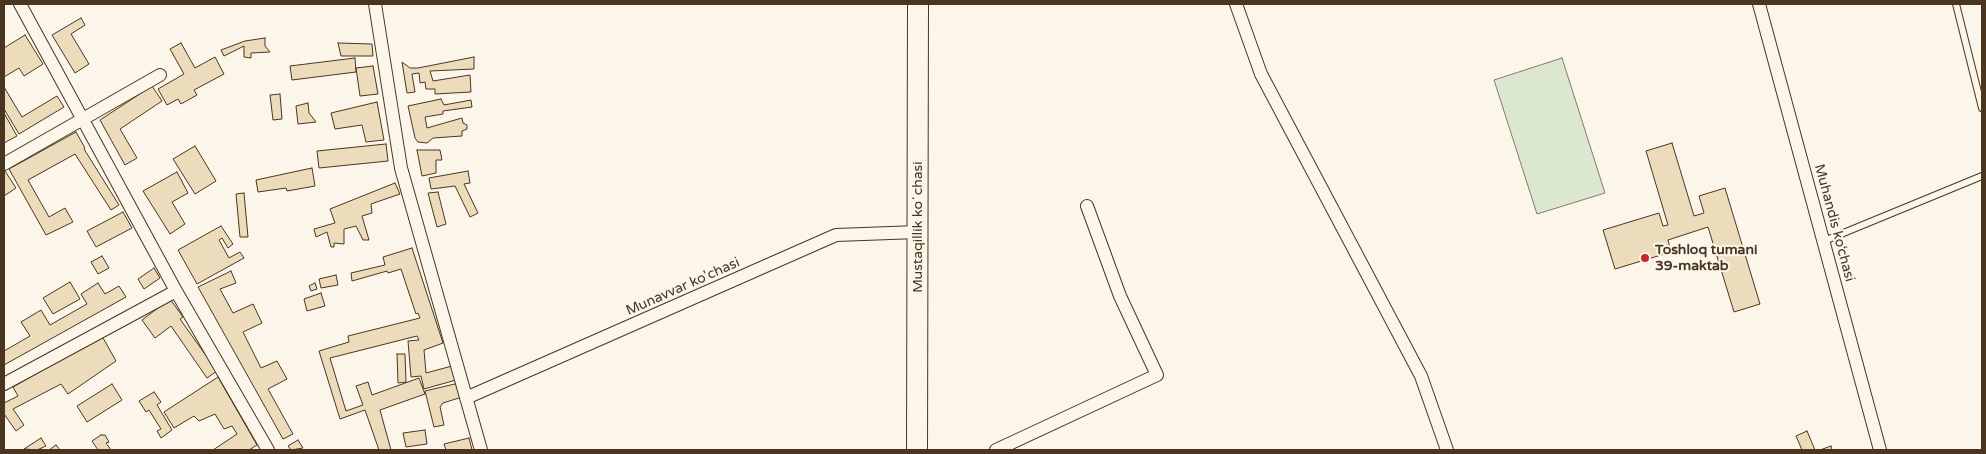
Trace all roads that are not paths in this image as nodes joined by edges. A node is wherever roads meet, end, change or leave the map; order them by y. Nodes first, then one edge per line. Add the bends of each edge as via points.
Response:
1 (20, 4) edge
2 (375, 4) edge
3 (918, 4) edge
4 (1236, 4) edge
5 (1759, 4) edge
6 (1956, 4) edge
7 (160, 75) dead end
8 (1982, 108) edge
9 (82, 118) junction
10 (4, 164) edge
11 (1982, 176) edge
12 (1087, 206) dead end
13 (918, 232) junction
14 (1824, 241) junction
15 (176, 292) junction
16 (4, 384) edge
17 (466, 398) junction
18 (268, 450) edge
19 (481, 450) edge
20 (917, 450) edge
21 (996, 450) edge
22 (1447, 450) edge
23 (1880, 450) edge

1 - 9 street
2 - 17 street via 401,168
3 - 13 main road, Mustaqillik koʻchasi
4 - 22 street via 1261,74 1421,376
5 - 14 street, Muhandis ko‘chasi
6 - 8 lane
7 - 9 street
9 - 10 street
9 - 15 street
11 - 14 lane
12 - 21 street via 1120,296 1158,375
13 - 17 street, Munavvar ko'chasi via 836,235
13 - 20 main road, Mustaqillik koʻchasi
14 - 23 street, Muhandis ko‘chasi
15 - 16 street
15 - 18 street
17 - 19 street

